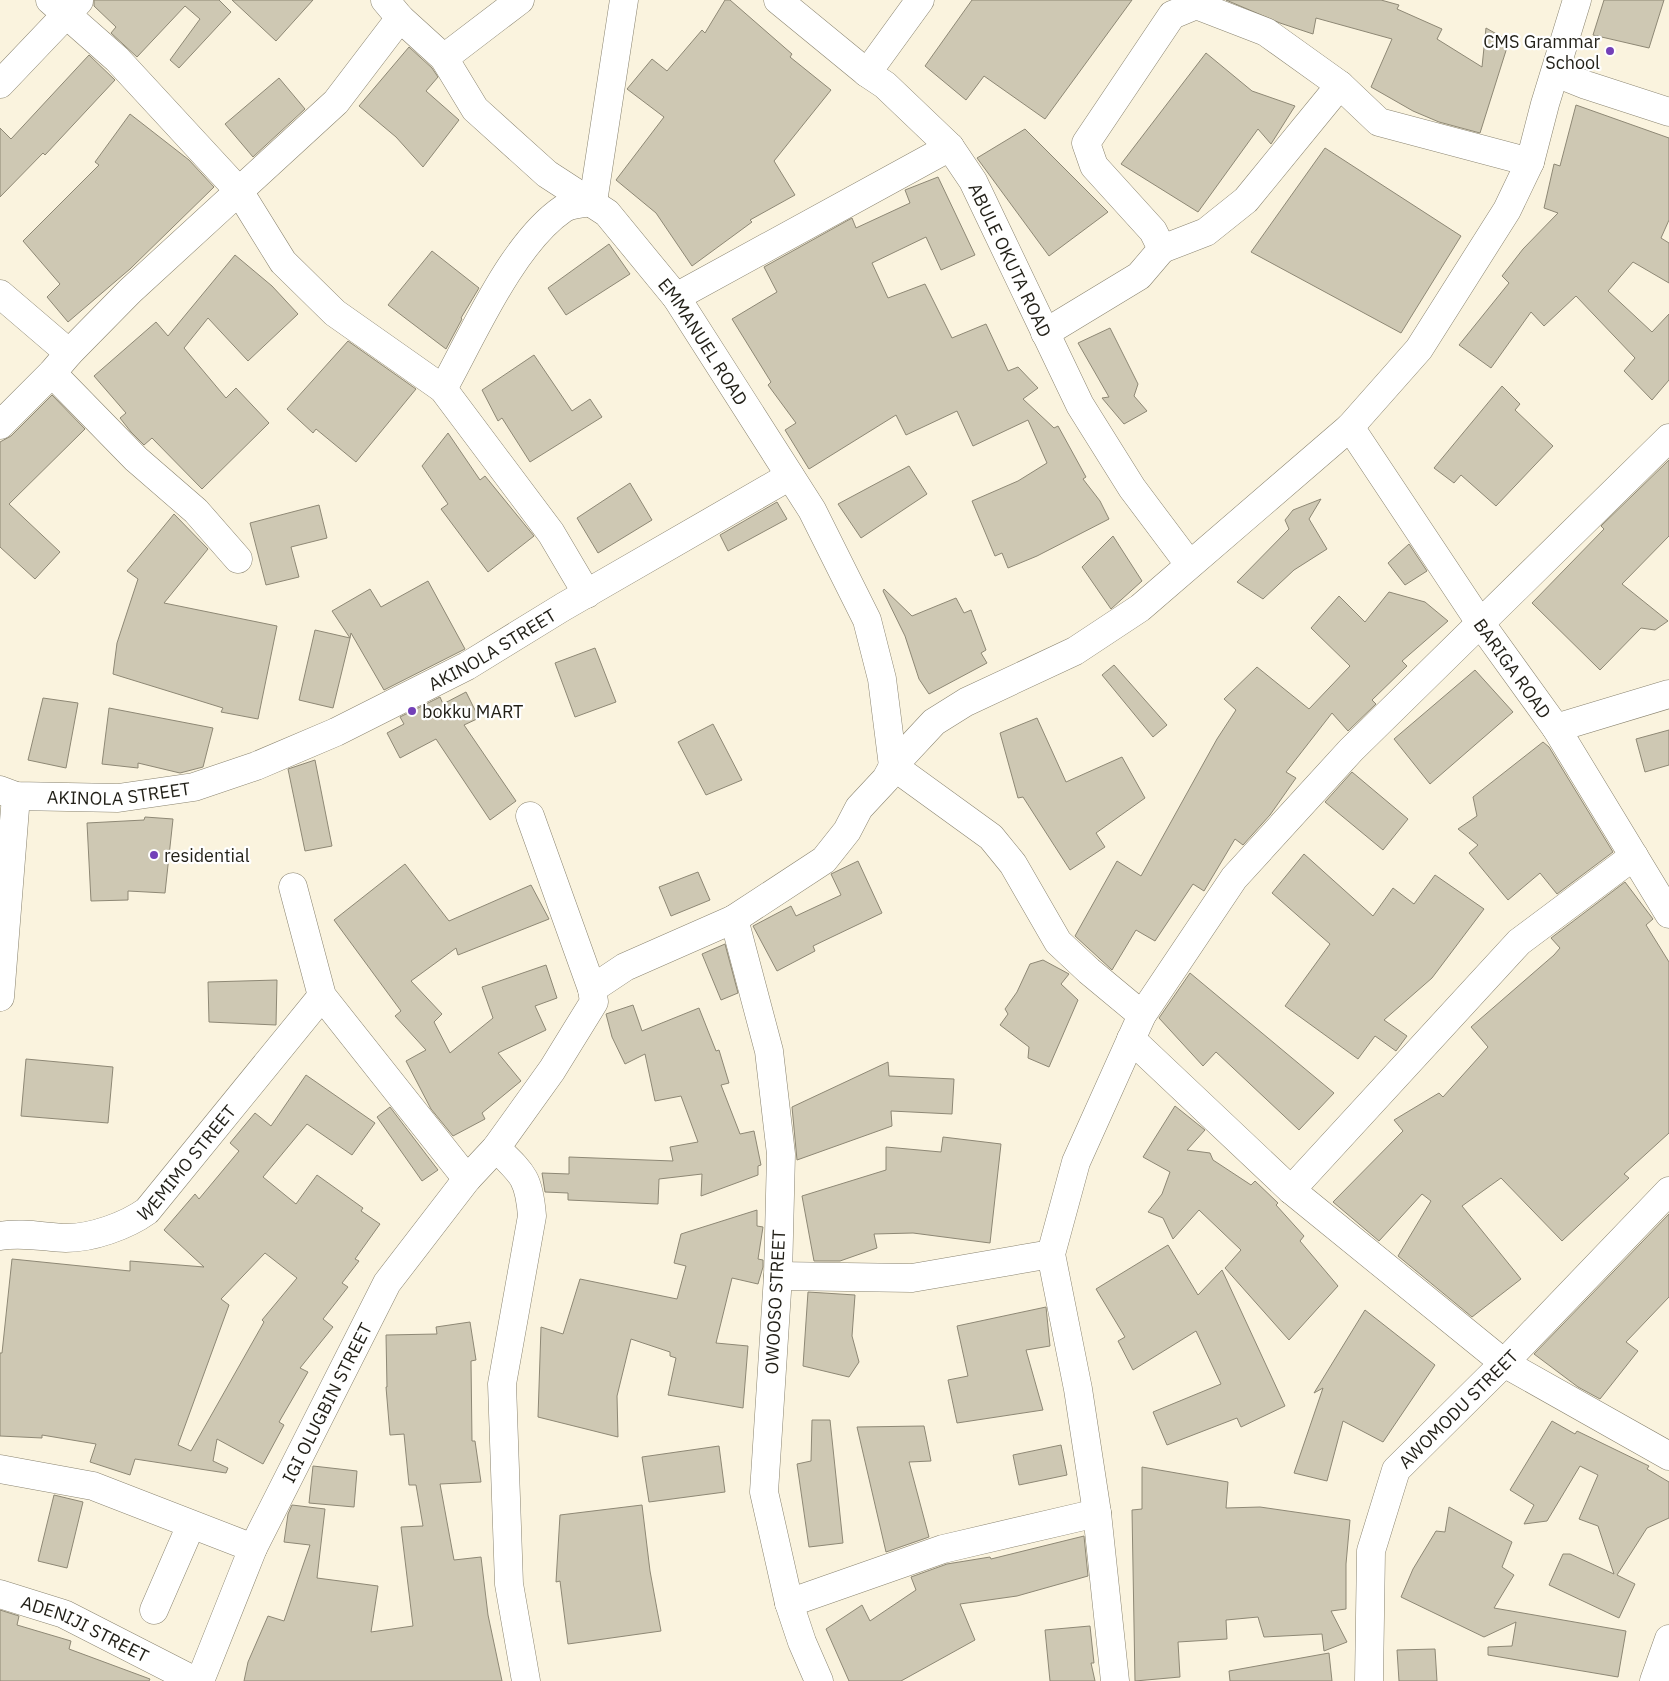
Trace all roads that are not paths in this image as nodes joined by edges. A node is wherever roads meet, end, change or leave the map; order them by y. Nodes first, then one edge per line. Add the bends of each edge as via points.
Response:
1 (520, 0) edge
2 (624, 0) edge
3 (778, 0) edge
4 (920, 0) edge
5 (1577, 0) edge
6 (66, 5) edge
7 (392, 9) edge
8 (444, 58) junction
9 (867, 73) junction
10 (1556, 73) junction
11 (0, 84) edge
12 (1340, 85) junction
13 (1669, 112) edge
14 (950, 147) junction
15 (1530, 162) junction
16 (239, 191) junction
17 (593, 202) junction
18 (1162, 249) junction
19 (0, 294) edge
20 (676, 297) junction
21 (1046, 334) junction
22 (61, 363) junction
23 (443, 389) junction
24 (0, 425) edge
25 (1350, 426) junction
26 (1669, 438) edge
27 (790, 476) junction
28 (238, 558) dead end
29 (1189, 564) junction
30 (587, 594) junction
31 (1481, 624) junction
32 (1669, 694) edge
33 (1556, 728) junction
34 (893, 766) junction
35 (8, 793) edge
36 (530, 816) dead end
37 (1634, 856) junction
38 (294, 888) dead end
39 (1669, 914) edge
40 (734, 919) junction
41 (592, 989) junction
42 (322, 996) junction
43 (0, 997) edge
44 (1137, 1027) junction
45 (496, 1148) junction
46 (467, 1179) junction
47 (1292, 1190) junction
48 (1669, 1191) edge
49 (0, 1236) edge
50 (1051, 1254) junction
51 (778, 1276) junction
52 (1504, 1363) junction
53 (1669, 1456) edge
54 (0, 1469) edge
55 (1097, 1513) junction
56 (190, 1525) junction
57 (253, 1548) junction
58 (0, 1594) edge
59 (789, 1603) junction
60 (154, 1610) dead end
61 (1669, 1639) edge
62 (195, 1681) edge
63 (200, 1681) edge
64 (526, 1681) edge
65 (819, 1681) edge
66 (1115, 1681) edge
67 (1370, 1681) edge
68 (1654, 1681) edge

1 - 8 street
2 - 17 street
3 - 9 street, ABULE OKUTA ROAD
4 - 9 street
5 - 10 street
6 - 11 street
6 - 16 street
7 - 8 street, EMMANUEL ROAD
7 - 16 street via 336,102
8 - 17 street, EMMANUEL ROAD via 475,109 547,174
9 - 14 street, ABULE OKUTA ROAD via 885,85
10 - 13 street
10 - 15 street
12 - 15 street via 1379,122
12 - 18 street via 1246,200 1206,232
12 - 18 street via 1266,32 1196,5 1172,15 1086,144 1094,166 1153,231
14 - 20 street
14 - 21 street, ABULE OKUTA ROAD via 973,181
15 - 25 street via 1507,210 1419,349
16 - 22 street via 130,291
16 - 23 street via 283,262 335,313
17 - 20 street, EMMANUEL ROAD via 607,213
17 - 23 street via 565,207 541,228 519,256
18 - 21 street via 1139,276
19 - 22 street
20 - 27 street, EMMANUEL ROAD
21 - 29 street, ABULE OKUTA ROAD via 1080,406 1132,488
22 - 24 street
22 - 28 street via 136,459 196,511
23 - 30 street via 551,533
25 - 29 street
25 - 31 street, BARIGA ROAD
26 - 31 street
27 - 30 street, AKINOLA STREET
27 - 34 street, EMMANUEL ROAD via 812,510 867,620 882,679
29 - 34 street via 1140,608 1075,651 966,702 934,722
30 - 35 street, AKINOLA STREET via 467,666 336,732 256,766 194,787 118,798
31 - 33 street, BARIGA ROAD
31 - 44 street via 1352,750 1234,878
32 - 33 street
33 - 37 street, BARIGA ROAD
34 - 40 street via 886,779 859,808 847,831 824,860
34 - 44 street via 991,837 1013,864 1058,942
35 - 43 street
36 - 41 street
37 - 39 street, BARIGA ROAD
37 - 47 street via 1518,942
38 - 42 street
40 - 41 street via 625,967
40 - 51 street, OWOOSO STREET via 769,1052 781,1154
41 - 45 street, IGI OLUGBIN STREET via 594,1002 576,1033
42 - 46 street
42 - 49 street, WEMIMO STREET via 147,1211 112,1229 69,1238 21,1234
44 - 47 street
44 - 50 street via 1076,1162
45 - 46 street, IGI OLUGBIN STREET
45 - 64 street via 522,1174 530,1196 532,1216 502,1384 509,1584
46 - 57 street, IGI OLUGBIN STREET via 387,1283
47 - 52 street
48 - 52 street, AWOMODU STREET
50 - 51 street via 912,1278
50 - 55 street via 1078,1389
51 - 59 street, OWOOSO STREET via 764,1492
52 - 53 street
52 - 67 street, AWOMODU STREET via 1396,1470 1371,1551
54 - 56 street via 94,1486
55 - 59 street via 943,1549
55 - 66 street
56 - 57 street
56 - 60 street
57 - 63 street, IGI OLUGBIN STREET
58 - 62 street, ADENIJI STREET via 64,1614
59 - 65 street, OWOOSO STREET
61 - 68 street

